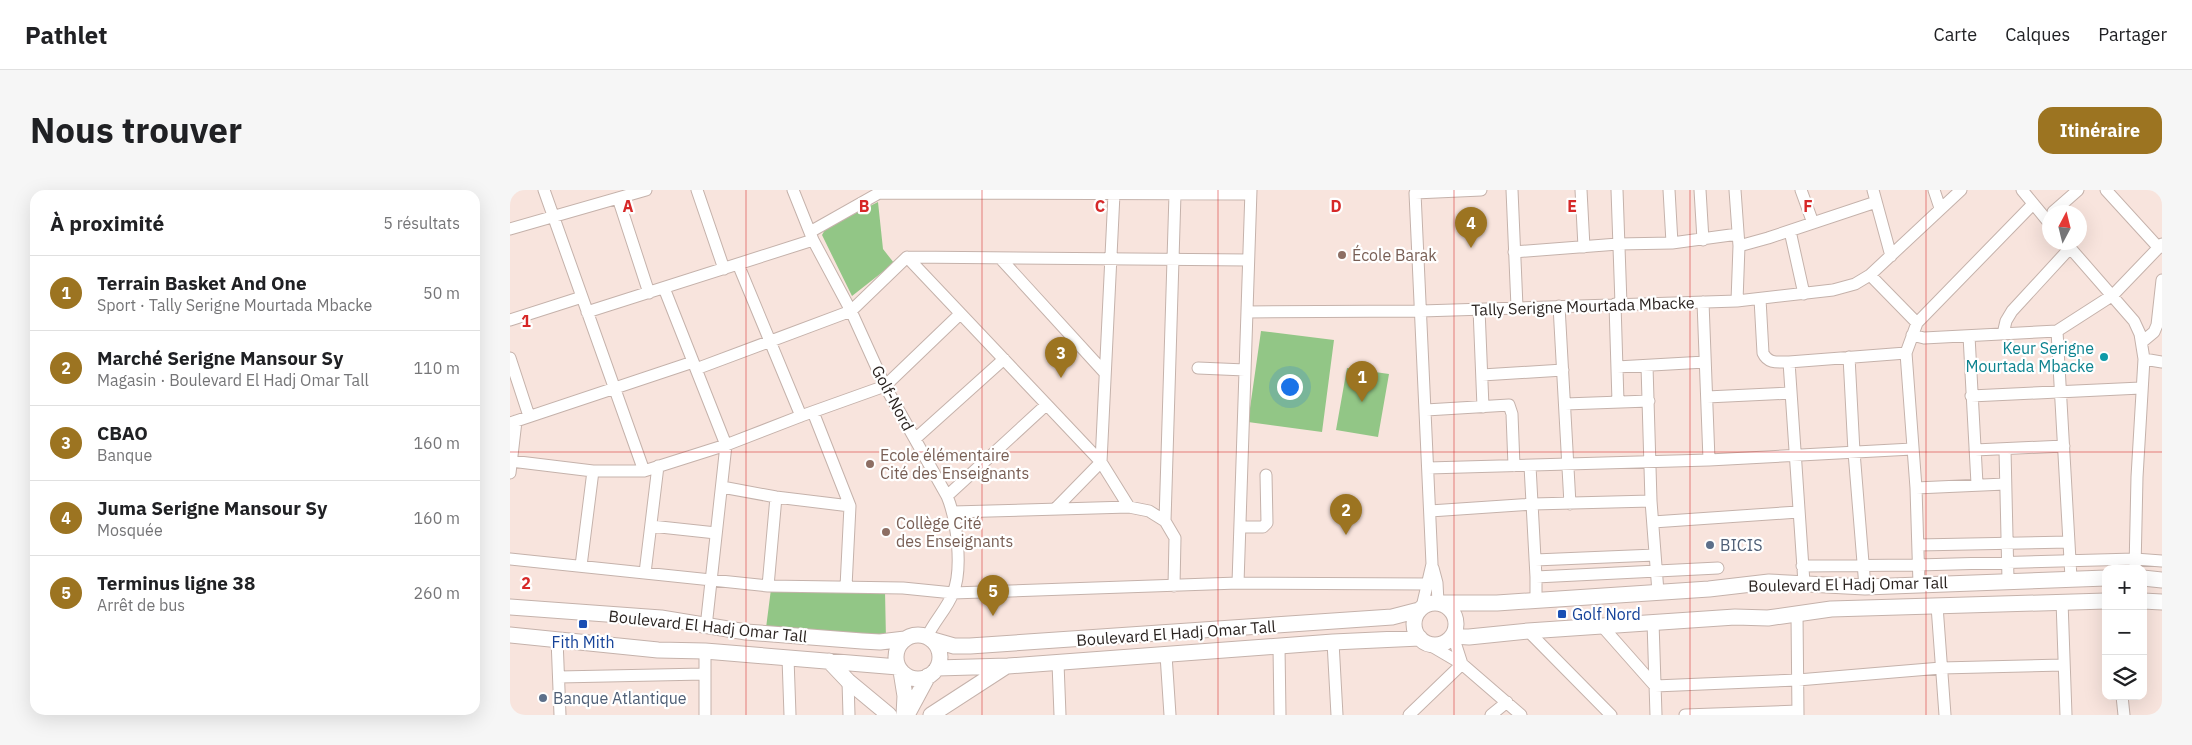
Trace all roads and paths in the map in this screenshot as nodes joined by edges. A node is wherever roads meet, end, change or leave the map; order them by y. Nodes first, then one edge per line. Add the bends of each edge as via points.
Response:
1 (544, 190) edge
2 (646, 190) edge
3 (696, 190) edge
4 (793, 190) edge
5 (1481, 190) edge
6 (1512, 190) edge
7 (1581, 190) edge
8 (1617, 190) edge
9 (1669, 190) edge
10 (1700, 190) edge
11 (1735, 190) edge
12 (1801, 190) edge
13 (1873, 190) edge
14 (1934, 190) edge
15 (1961, 190) edge
16 (2022, 190) edge
17 (2078, 190) edge
18 (2106, 190) edge
19 (1250, 192) edge
20 (1415, 192) edge
21 (874, 193) edge
22 (1114, 194) junction
23 (1175, 194) junction
24 (618, 198) junction
25 (1876, 202) junction
26 (2033, 204) junction
27 (2062, 205) edge
28 (1940, 208) junction
29 (2042, 212) edge
30 (554, 216) junction
31 (1813, 223) junction
32 (510, 229) edge
33 (1790, 231) junction
34 (812, 236) junction
35 (1703, 240) junction
36 (1738, 240) junction
37 (1672, 243) junction
38 (1618, 244) junction
39 (2160, 246) edge
40 (1584, 247) junction
41 (2064, 250) edge
42 (2072, 250) edge
43 (1514, 252) junction
44 (1891, 256) junction
45 (907, 257) junction
46 (1000, 258) junction
47 (1110, 259) junction
48 (1171, 260) junction
49 (1248, 260) junction
50 (738, 264) junction
51 (724, 269) junction
52 (1870, 275) junction
53 (2162, 280) edge
54 (664, 288) junction
55 (649, 293) junction
56 (1804, 294) junction
57 (2113, 295) junction
58 (582, 297) junction
59 (1760, 299) junction
60 (1738, 301) junction
61 (1703, 302) junction
62 (1618, 304) junction
63 (1560, 306) junction
64 (1518, 307) junction
65 (1479, 309) junction
66 (851, 311) junction
67 (1422, 311) junction
68 (587, 312) junction
69 (1247, 312) junction
70 (960, 314) junction
71 (510, 320) edge
72 (1915, 329) junction
73 (2057, 330) junction
74 (2003, 334) junction
75 (1969, 336) junction
76 (770, 341) junction
77 (2142, 342) junction
78 (1906, 353) junction
79 (1849, 357) junction
80 (510, 358) edge
81 (2144, 358) junction
82 (1004, 359) junction
83 (1706, 362) junction
84 (1789, 362) junction
85 (2162, 362) edge
86 (695, 366) junction
87 (1647, 366) junction
88 (1617, 367) junction
89 (1198, 368) dead end
90 (1245, 370) junction
91 (1563, 370) junction
92 (1105, 373) junction
93 (1482, 375) junction
94 (885, 386) junction
95 (614, 388) junction
96 (2142, 388) junction
97 (2061, 392) junction
98 (1791, 393) junction
99 (1971, 396) junction
100 (1707, 397) junction
101 (1649, 401) junction
102 (1618, 402) junction
103 (1565, 404) junction
104 (1046, 405) junction
105 (1483, 406) junction
106 (1426, 410) junction
107 (813, 412) junction
108 (529, 416) junction
109 (801, 416) junction
110 (513, 422) edge
111 (915, 439) junction
112 (726, 445) junction
113 (2064, 446) junction
114 (1912, 449) junction
115 (1975, 450) junction
116 (2005, 450) junction
117 (1854, 452) junction
118 (1795, 455) junction
119 (1709, 460) junction
120 (511, 461) junction
121 (1101, 462) junction
122 (1652, 462) junction
123 (1568, 465) junction
124 (658, 466) junction
125 (1514, 466) junction
126 (1530, 466) junction
127 (1428, 468) junction
128 (593, 471) junction
129 (644, 471) junction
130 (510, 473) edge
131 (1266, 475) dead end
132 (1977, 484) junction
133 (2005, 484) junction
134 (722, 487) junction
135 (1916, 488) junction
136 (947, 496) junction
137 (776, 497) junction
138 (1651, 501) junction
139 (1533, 504) junction
140 (1570, 504) junction
141 (850, 506) junction
142 (1129, 507) junction
143 (1055, 509) junction
144 (1430, 511) junction
145 (953, 512) junction
146 (1798, 512) junction
147 (1165, 520) junction
148 (1653, 522) junction
149 (651, 526) junction
150 (1240, 527) junction
151 (716, 533) junction
152 (2007, 542) junction
153 (2069, 542) junction
154 (1918, 545) junction
155 (1654, 555) junction
156 (510, 559) edge
157 (1535, 560) junction
158 (2070, 560) junction
159 (2162, 561) edge
160 (2008, 563) junction
161 (1432, 564) junction
162 (1863, 564) junction
163 (2135, 564) edge
164 (1918, 565) junction
165 (581, 566) junction
166 (1802, 566) junction
167 (1718, 568) dead end
168 (1655, 571) junction
169 (645, 573) junction
170 (1536, 577) junction
171 (2071, 578) junction
172 (2102, 578) edge
173 (2147, 578) edge
174 (711, 580) junction
175 (2008, 580) junction
176 (2162, 580) edge
177 (1238, 583) junction
178 (1804, 583) junction
179 (1428, 584) junction
180 (1919, 584) junction
181 (768, 586) junction
182 (1174, 586) junction
183 (1865, 586) junction
184 (846, 587) junction
185 (1658, 592) junction
186 (953, 593) junction
187 (1536, 600) junction
188 (2062, 601) junction
189 (2102, 601) edge
190 (2147, 602) edge
191 (2162, 602) edge
192 (1440, 603) junction
193 (1937, 606) junction
194 (510, 607) edge
195 (1421, 608) junction
196 (1797, 615) junction
197 (1653, 622) junction
198 (1601, 626) junction
199 (706, 627) junction
200 (1528, 631) junction
201 (510, 635) edge
202 (1453, 636) junction
203 (557, 639) junction
204 (905, 639) junction
205 (930, 639) junction
206 (1424, 641) junction
207 (1333, 642) junction
208 (1279, 647) junction
209 (705, 651) junction
210 (1166, 655) junction
211 (788, 658) junction
212 (829, 661) junction
213 (1058, 663) junction
214 (1462, 664) junction
215 (2063, 665) junction
216 (1008, 666) junction
217 (1941, 668) junction
218 (900, 669) junction
219 (933, 672) junction
220 (704, 674) junction
221 (559, 677) junction
222 (1798, 680) junction
223 (848, 681) junction
224 (1655, 686) junction
225 (2122, 700) edge
226 (1507, 702) junction
227 (1798, 713) edge
228 (560, 715) edge
229 (706, 715) edge
230 (790, 715) edge
231 (849, 715) edge
232 (889, 715) edge
233 (906, 715) edge
234 (931, 715) edge
235 (1060, 715) edge
236 (1170, 715) edge
237 (1280, 715) edge
238 (1337, 715) edge
239 (1409, 715) edge
240 (1491, 715) edge
241 (1520, 715) edge
242 (1611, 715) edge
243 (1656, 715) edge
244 (1686, 715) edge
245 (1695, 715) edge
246 (1945, 715) edge
247 (2066, 715) edge
248 (2124, 715) edge

1 - 30 street
2 - 24 street
3 - 51 street
4 - 34 street, Golf-Nord
5 - 20 street
6 - 43 street
7 - 40 street
8 - 38 street
9 - 37 street
10 - 35 street
11 - 36 street
12 - 31 street
13 - 25 street
14 - 28 street
15 - 28 street, Tally Serigne Mourtada Mbacke
16 - 26 street
17 - 27 street
18 - 39 street
19 - 23 street
19 - 49 street
20 - 67 street
21 - 22 street
21 - 34 street
22 - 23 street
22 - 47 street
23 - 48 street
24 - 30 street
24 - 55 street
25 - 31 street
25 - 44 street
26 - 29 street
26 - 72 street
28 - 44 street, Tally Serigne Mourtada Mbacke
30 - 32 street
30 - 58 street
31 - 33 street
33 - 36 street
33 - 56 street
34 - 50 street
34 - 66 street, Golf-Nord
35 - 36 street
35 - 37 street
36 - 60 street
37 - 38 street
38 - 40 street
38 - 62 street
39 - 57 street
40 - 43 street
41 - 74 street via 2012,311
42 - 57 street
43 - 64 street
44 - 52 street, Tally Serigne Mourtada Mbacke
45 - 46 street
45 - 66 street
45 - 70 street
46 - 47 street
46 - 92 street
47 - 48 street
47 - 92 street
48 - 49 street
48 - 147 street
49 - 69 street
50 - 51 street
50 - 76 street
51 - 54 street
52 - 56 street, Tally Serigne Mourtada Mbacke via 1844,288
52 - 72 street
53 - 77 street via 2157,325
54 - 55 street
54 - 86 street
55 - 68 street
56 - 59 street, Tally Serigne Mourtada Mbacke
57 - 73 street
57 - 77 street via 2134,322
58 - 68 street
58 - 71 street
59 - 60 street, Tally Serigne Mourtada Mbacke
59 - 84 street via 1765,358 1771,362
60 - 61 street, Tally Serigne Mourtada Mbacke
61 - 62 street, Tally Serigne Mourtada Mbacke
61 - 83 street
62 - 63 street, Tally Serigne Mourtada Mbacke
62 - 88 street
63 - 64 street, Tally Serigne Mourtada Mbacke
63 - 91 street
64 - 65 street, Tally Serigne Mourtada Mbacke
65 - 67 street, Tally Serigne Mourtada Mbacke
65 - 93 street
66 - 76 street
66 - 94 street, Golf-Nord
67 - 69 street, Tally Serigne Mourtada Mbacke
67 - 106 street
68 - 95 street
69 - 90 street
70 - 82 street
70 - 94 street
72 - 75 street via 1924,338
72 - 78 street
73 - 74 street
73 - 97 street
74 - 75 street
75 - 99 street
76 - 86 street
76 - 109 street
77 - 81 street
78 - 79 street
78 - 114 street
79 - 84 street
79 - 117 street
80 - 108 street
81 - 85 street
81 - 96 street
82 - 104 street
82 - 111 street
83 - 87 street
83 - 100 street
84 - 98 street
86 - 95 street
86 - 112 street
87 - 88 street
87 - 101 street
88 - 102 street
89 - 90 street
90 - 150 street
91 - 93 street
91 - 103 street
92 - 121 street
93 - 105 street
94 - 107 street
94 - 111 street, Golf-Nord
95 - 108 street
95 - 129 street
96 - 97 street
96 - 163 street
97 - 99 street
97 - 113 street
98 - 100 street
98 - 118 street
99 - 115 street
100 - 119 street
101 - 102 street
101 - 122 street
102 - 103 street
103 - 123 street
104 - 121 street
104 - 136 street
105 - 106 street
105 - 125 street via 1506,405 1512,409
106 - 127 street
107 - 109 street
107 - 141 street
108 - 110 street
109 - 112 street
110 - 120 street
111 - 136 street, Golf-Nord
112 - 124 street
112 - 134 street
113 - 116 street
113 - 153 street
114 - 117 street
114 - 135 street
115 - 116 street
115 - 132 street
116 - 133 street
117 - 118 street
117 - 162 street
118 - 119 street
118 - 146 street
119 - 122 street
120 - 128 street
120 - 130 street
121 - 142 street
121 - 143 street
122 - 123 street
122 - 138 street
123 - 126 street
123 - 140 street
124 - 129 street
124 - 149 street
125 - 126 street
125 - 127 street
126 - 139 street
127 - 144 street
128 - 129 street
128 - 165 street
131 - 150 street via 1267,523 1263,527
132 - 133 street
132 - 135 street
133 - 152 street
134 - 137 street
134 - 151 street
135 - 154 street
136 - 145 street, Golf-Nord
137 - 141 street
137 - 181 street
138 - 140 street
138 - 148 street
139 - 140 street
139 - 144 street
139 - 157 street
141 - 184 street
142 - 143 street
142 - 147 street via 1149,511
143 - 145 street
144 - 161 street
145 - 186 street, Golf-Nord via 957,562
146 - 148 street
146 - 166 street
147 - 182 street via 1175,538
148 - 155 street
149 - 151 street
149 - 169 street
150 - 177 street
151 - 174 street
152 - 153 street
152 - 154 street
152 - 160 street
153 - 158 street
154 - 164 street
155 - 157 street
155 - 168 street
156 - 165 street
157 - 170 street
158 - 160 street
158 - 163 street
158 - 171 street
159 - 163 street
160 - 164 street
160 - 175 street
161 - 179 street
161 - 192 street
162 - 164 street
162 - 166 street
162 - 183 street
164 - 180 street
165 - 169 street
166 - 178 street
167 - 168 street
168 - 170 street
168 - 185 street
169 - 174 street
170 - 187 street
171 - 172 main road, Boulevard El Hadj Omar Tall
171 - 175 main road, Boulevard El Hadj Omar Tall
173 - 176 main road
174 - 181 street
174 - 199 street
175 - 180 main road, Boulevard El Hadj Omar Tall
177 - 179 street
177 - 182 street
178 - 183 main road, Boulevard El Hadj Omar Tall
178 - 185 main road, Boulevard El Hadj Omar Tall via 1769,582
179 - 195 street
180 - 183 main road, Boulevard El Hadj Omar Tall
181 - 184 street
182 - 186 street
184 - 186 street
185 - 187 main road, Boulevard El Hadj Omar Tall
186 - 205 street, Golf-Nord via 932,626
187 - 192 main road, Boulevard El Hadj Omar Tall
188 - 189 main road, Boulevard El Hadj Omar Tall
188 - 193 main road, Boulevard El Hadj Omar Tall
188 - 215 street
190 - 191 main road
192 - 195 main road
192 - 202 main road via 1456,616
193 - 196 main road, Boulevard El Hadj Omar Tall via 1831,609
193 - 217 street
194 - 199 main road, Boulevard El Hadj Omar Tall via 661,618
195 - 205 main road, Boulevard El Hadj Omar Tall via 1392,617 1062,641 954,646
195 - 206 main road via 1414,625 1416,634
196 - 197 main road, Boulevard El Hadj Omar Tall
196 - 222 street
197 - 198 main road, Boulevard El Hadj Omar Tall
197 - 224 street
198 - 200 main road, Boulevard El Hadj Omar Tall
198 - 224 street
199 - 204 main road, Boulevard El Hadj Omar Tall via 871,642
200 - 202 main road, Boulevard El Hadj Omar Tall
200 - 242 street
201 - 203 main road, Boulevard El Hadj Omar Tall
202 - 206 main road via 1445,643
202 - 214 street
203 - 209 main road, Boulevard El Hadj Omar Tall via 658,650
203 - 221 street
204 - 205 main road, Boulevard El Hadj Omar Tall via 916,635
204 - 218 main road via 896,651
205 - 219 main road via 940,653
206 - 207 main road, Boulevard El Hadj Omar Tall
206 - 214 street
207 - 208 main road, Boulevard El Hadj Omar Tall
207 - 238 street
208 - 210 main road, Boulevard El Hadj Omar Tall
208 - 237 street
209 - 211 main road, Boulevard El Hadj Omar Tall
209 - 220 street
210 - 213 main road, Boulevard El Hadj Omar Tall
210 - 236 street
211 - 212 main road, Boulevard El Hadj Omar Tall
211 - 230 street
212 - 218 main road, Boulevard El Hadj Omar Tall
212 - 223 main road
213 - 216 main road, Boulevard El Hadj Omar Tall
213 - 235 street
214 - 226 street
214 - 239 street
215 - 217 street
215 - 247 street
216 - 219 main road, Boulevard El Hadj Omar Tall
216 - 234 main road
217 - 222 street
217 - 246 street
218 - 219 main road, Boulevard El Hadj Omar Tall via 914,678
218 - 233 main road
219 - 233 main road
220 - 221 street
220 - 229 street
221 - 228 street
222 - 224 street
222 - 227 street
223 - 231 street
223 - 232 main road
224 - 243 street
225 - 248 street
226 - 240 street
226 - 241 street
227 - 245 street
244 - 245 street

